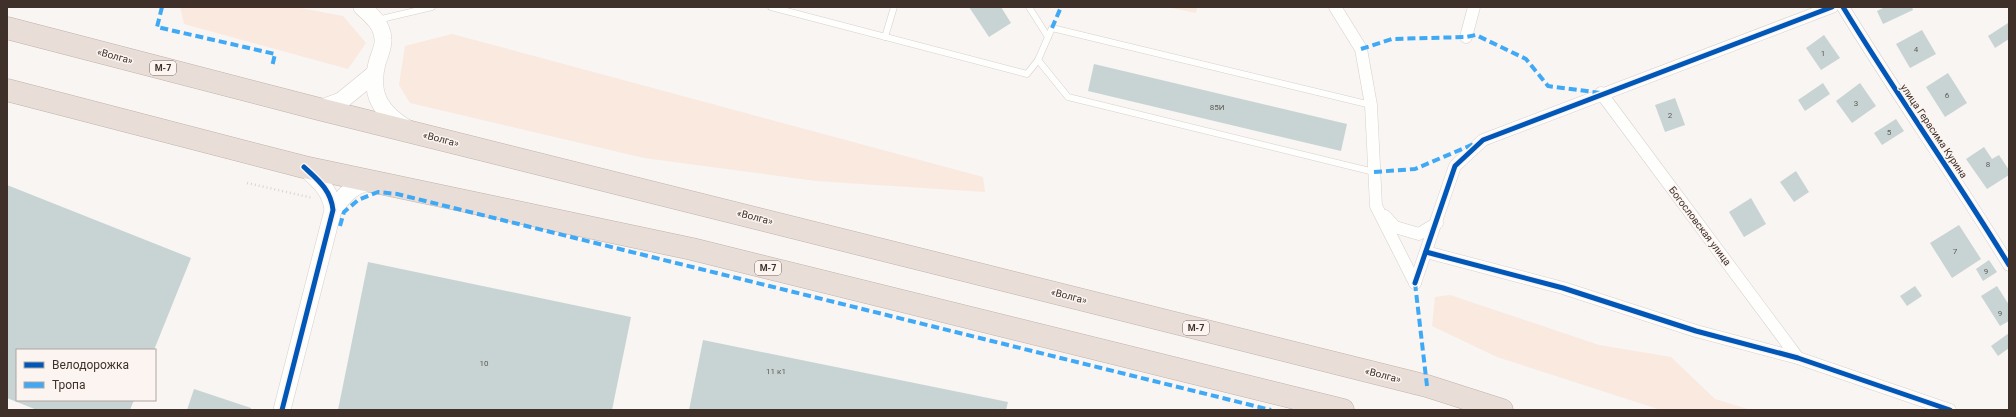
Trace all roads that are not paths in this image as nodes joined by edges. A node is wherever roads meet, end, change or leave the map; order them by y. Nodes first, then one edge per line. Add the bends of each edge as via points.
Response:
1 (362, 7) edge
2 (432, 7) edge
3 (771, 7) edge
4 (894, 7) edge
5 (1028, 7) edge
6 (1335, 7) edge
7 (1474, 7) edge
8 (1832, 7) edge
9 (1843, 7) edge
10 (377, 20) junction
11 (7, 28) edge
12 (885, 37) junction
13 (1048, 37) junction
14 (1466, 38) dead end
15 (1038, 60) junction
16 (374, 74) junction
17 (7, 90) edge
18 (1601, 93) junction
19 (1371, 105) junction
20 (319, 109) junction
21 (414, 132) junction
22 (304, 167) junction
23 (1374, 172) junction
24 (379, 181) junction
25 (326, 206) junction
26 (1376, 206) junction
27 (1436, 223) junction
28 (1426, 252) junction
29 (2009, 265) edge
30 (1798, 358) junction
31 (282, 410) edge
32 (1343, 410) edge
33 (1502, 410) edge
34 (1950, 410) edge

1 - 10 street
2 - 10 lane
3 - 12 lane
4 - 12 lane
5 - 13 lane
6 - 19 street via 1361,49
7 - 14 street
8 - 18 street
9 - 29 street, улица Герасима Курина
10 - 16 street via 384,40
11 - 20 highway, «Волга» / М-7
12 - 15 lane via 1027,74
13 - 15 lane
13 - 19 lane via 1052,28
15 - 23 lane via 1068,97
16 - 20 street via 340,101
16 - 21 street via 375,94 381,104 397,122
17 - 22 highway, М-7
18 - 27 street via 1483,140 1455,166
18 - 30 street, Богословская улица
19 - 23 street
20 - 21 highway, «Волга» / М-7
21 - 33 highway, «Волга» / М-7 via 1427,386
22 - 24 highway, М-7
22 - 25 street via 325,186 332,198
23 - 26 street
24 - 25 street via 366,182 352,188
24 - 32 highway, М-7 via 692,249
25 - 31 street
26 - 27 street via 1395,227 1419,234
26 - 28 street via 1415,284
27 - 28 street
28 - 30 street via 1563,288 1696,331
30 - 34 street

